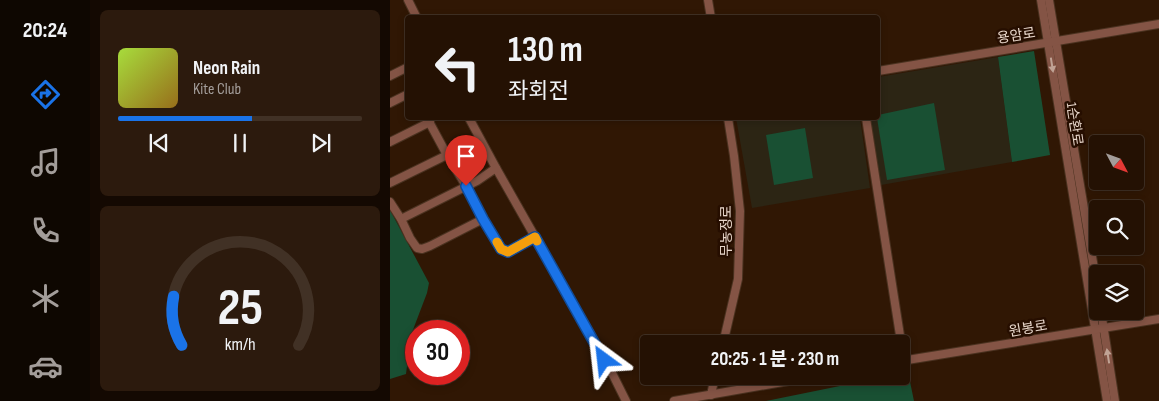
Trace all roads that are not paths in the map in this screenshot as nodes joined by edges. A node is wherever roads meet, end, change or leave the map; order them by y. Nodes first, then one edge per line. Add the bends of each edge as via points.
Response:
1 (408, 0) edge
2 (708, 0) edge
3 (1041, 0) edge
4 (1049, 0) edge
5 (416, 15) edge
6 (710, 15) edge
7 (1159, 24) edge
8 (1052, 42) junction
9 (405, 68) edge
10 (880, 70) edge
11 (390, 76) edge
12 (405, 96) edge
13 (390, 103) edge
14 (429, 120) edge
15 (471, 120) edge
16 (728, 120) edge
17 (866, 120) edge
18 (390, 142) edge
19 (447, 155) junction
20 (496, 168) junction
21 (390, 183) edge
22 (466, 186) junction
23 (390, 202) edge
24 (401, 219) junction
25 (483, 219) junction
26 (535, 237) junction
27 (1093, 265) edge
28 (1159, 319) edge
29 (1100, 320) edge
30 (1100, 329) junction
31 (725, 335) edge
32 (899, 335) edge
33 (910, 360) edge
34 (713, 385) edge
35 (767, 385) edge
36 (711, 395) junction
37 (627, 400) edge
38 (674, 401) edge
39 (1107, 401) edge
40 (1116, 401) edge

1 - 5 street
2 - 6 street
3 - 8 street, 1순환로
4 - 8 street, 1순환로
7 - 8 street, 용암로
8 - 10 street, 용암로
8 - 27 street, 1순환로
8 -> 30 street, 1순환로
9 - 11 street
12 - 13 street
14 - 18 street
14 - 19 street
15 - 20 street
16 - 31 street, 무농정로 via 740,211 738,279
17 - 32 street
19 - 21 street
19 - 22 street
20 - 22 street
20 - 26 street
22 - 24 street
22 - 25 street
23 - 24 street
24 - 25 street via 410,238 417,248 422,249
25 - 26 street via 501,249 508,252
26 - 37 street
28 - 30 street, 원봉로
29 - 30 street, 1순환로
30 - 33 street, 원봉로
30 - 39 street, 1순환로
40 -> 30 street, 1순환로
34 - 36 street
35 - 36 street
36 - 38 street

